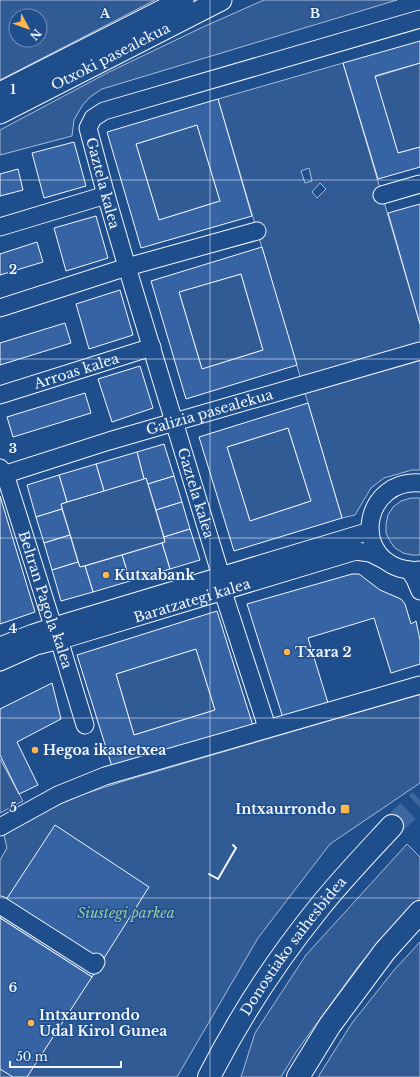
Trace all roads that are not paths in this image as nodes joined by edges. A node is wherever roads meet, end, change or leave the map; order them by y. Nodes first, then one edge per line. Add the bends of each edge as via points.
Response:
1 (183, 0) edge
2 (221, 0) edge
3 (420, 19) edge
4 (0, 94) edge
5 (0, 113) edge
6 (420, 184) edge
7 (106, 195) junction
8 (382, 195) dead end
9 (0, 227) edge
10 (257, 231) dead end
11 (127, 267) junction
12 (0, 308) edge
13 (152, 347) junction
14 (420, 351) edge
15 (0, 395) edge
16 (174, 423) junction
17 (2, 473) edge
18 (420, 483) edge
19 (370, 531) junction
20 (386, 560) junction
21 (414, 570) edge
22 (222, 584) junction
23 (420, 591) edge
24 (56, 634) junction
25 (0, 646) edge
26 (0, 662) edge
27 (420, 685) edge
28 (265, 721) dead end
29 (85, 725) dead end
30 (392, 826) tunnel mouth
31 (0, 827) edge
32 (0, 905) edge
33 (420, 912) edge
34 (96, 962) dead end
35 (209, 1077) edge
36 (298, 1077) edge

1 - 4 main road, Otxoki pasealekua
2 - 5 main road, Otxoki pasealekua
3 - 7 street, Gaztela kalea via 104,111 93,118 88,128
6 - 8 street
7 - 9 street
7 - 11 street, Gaztela kalea
10 - 11 street
11 - 12 street
11 - 13 street, Gaztela kalea
13 - 15 street, Arroas kalea
13 - 16 street, Gaztela kalea
14 - 16 street, Galizia pasealekua
16 - 17 street, Galizia pasealekua
16 - 22 street, Gaztela kalea
17 - 24 street, Beltran Pagola kalea
18 - 19 street via 398,485 382,496 373,511
19 - 20 street via 374,545
19 - 22 street, Baratzategi kalea
20 - 21 street, Baratzategi kalea via 396,567
20 - 22 street, Baratzategi kalea via 370,553 356,551
21 - 23 street
22 - 24 street, Baratzategi kalea
22 - 28 street, Gaztela kalea
24 - 25 street, Baratzategi kalea
24 - 26 street, Baratzategi kalea
24 - 29 street, Beltran Pagola kalea
27 - 31 street via 105,776 58,794
30 - 35 highway, Donostiako saihesbidea via 318,909 270,974 241,1018
32 - 34 street via 94,965
33 - 36 highway via 385,951 330,1025

